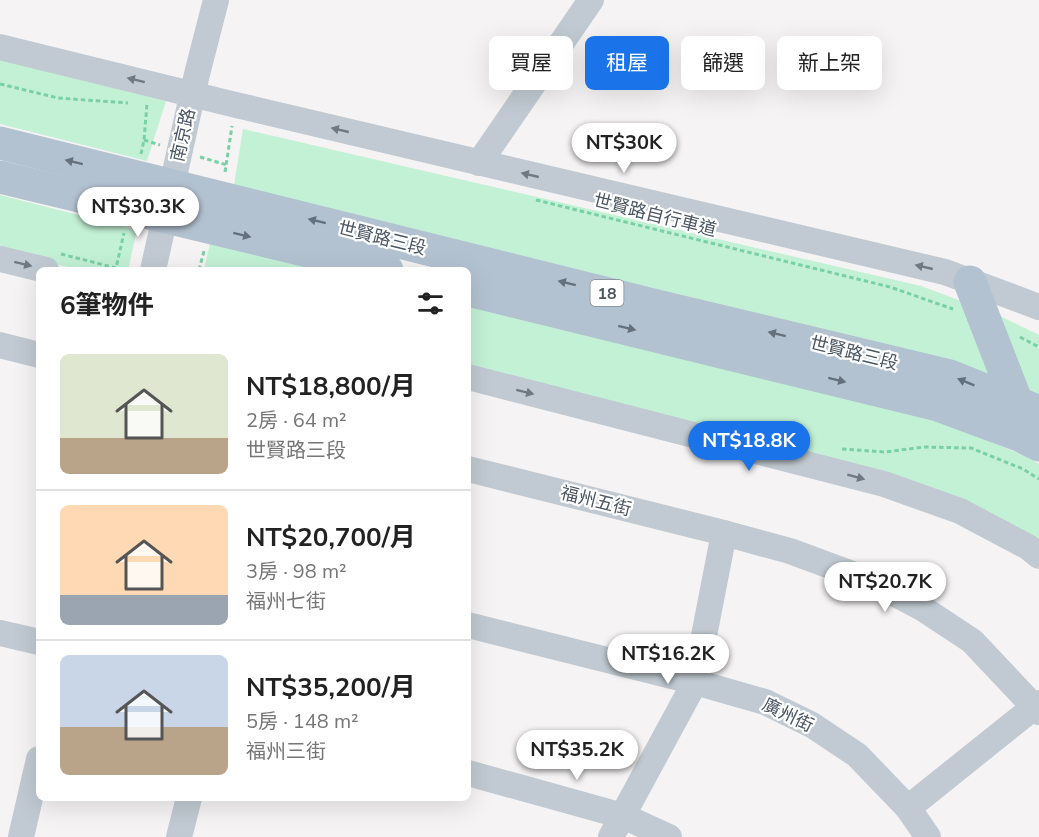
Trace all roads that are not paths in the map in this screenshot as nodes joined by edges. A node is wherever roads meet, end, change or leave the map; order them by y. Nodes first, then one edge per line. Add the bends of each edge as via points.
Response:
1 (216, 0) edge
2 (591, 0) edge
3 (0, 47) edge
4 (193, 94) junction
5 (0, 143) edge
6 (479, 163) junction
7 (0, 177) edge
8 (168, 201) junction
9 (0, 259) edge
10 (49, 261) edge
11 (154, 267) edge
12 (377, 267) edge
13 (471, 291) edge
14 (963, 296) junction
15 (1039, 307) edge
16 (0, 345) edge
17 (36, 355) edge
18 (471, 378) edge
19 (1028, 408) edge
20 (1039, 445) edge
21 (471, 470) edge
22 (724, 533) junction
23 (1039, 556) edge
24 (471, 626) edge
25 (0, 633) edge
26 (36, 641) edge
27 (695, 682) junction
28 (1038, 707) edge
29 (36, 772) edge
30 (471, 774) edge
31 (188, 801) edge
32 (908, 808) junction
33 (617, 826) edge
34 (21, 837) edge
35 (180, 837) edge
36 (669, 837) edge
37 (928, 837) edge

1 - 4 street, 南京路
2 - 6 street
4 -> 3 street
6 -> 4 street
4 - 8 street, 南京路
8 -> 5 main road, 世賢路三段 / 18
14 -> 6 street via 933,269
7 - 8 main road, 世賢路三段 / 18
8 - 11 street, 南京路
8 -> 12 main road, 世賢路三段 / 18
19 -> 8 main road, 世賢路三段 / 18 via 950,376 657,306
9 -> 10 street
13 -> 20 main road, 世賢路三段 / 18 via 938,405
14 - 15 street
14 - 19 main road
16 - 17 street
18 -> 23 street via 884,484 960,512
21 - 22 street, 福州五街
22 - 27 street
22 - 28 street, 福州五街 via 790,551 871,581 922,608 972,641
24 - 27 street, 廣州街
25 - 26 street
27 - 32 street, 廣州街 via 765,702 812,725 857,755
27 - 33 street
28 - 32 street
29 - 34 street
30 - 33 street
31 - 35 street
32 - 37 street, 廣州街
33 - 36 street

